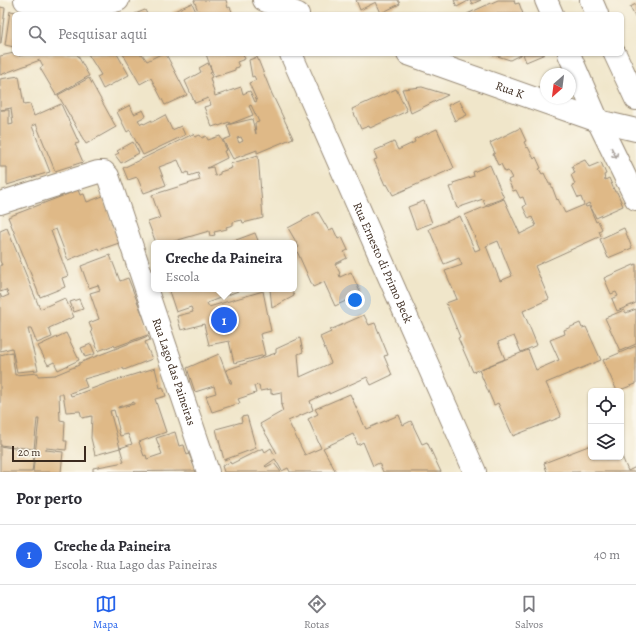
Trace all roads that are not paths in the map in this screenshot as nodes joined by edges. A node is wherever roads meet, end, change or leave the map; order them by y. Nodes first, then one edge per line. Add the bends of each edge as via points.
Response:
1 (25, 0) edge
2 (118, 0) edge
3 (546, 0) edge
4 (591, 0) edge
5 (269, 4) edge
6 (292, 12) edge
7 (551, 12) edge
8 (596, 12) edge
9 (293, 56) edge
10 (414, 56) edge
11 (570, 56) edge
12 (616, 56) edge
13 (636, 99) edge
14 (598, 121) junction
15 (636, 130) edge
16 (636, 199) edge
17 (0, 203) edge
18 (208, 472) edge
19 (475, 472) edge

1 - 2 street via 37,4 84,8
3 - 7 street
4 - 8 street
5 - 6 street
9 - 19 street, Rua Ernesto di Primo Beck
10 - 14 street, Rua K
11 - 14 street
12 - 13 street
14 - 15 street, Rua K
14 -> 16 street
17 - 18 street, Rua Lago das Paineiras via 98,172 104,172 108,176

